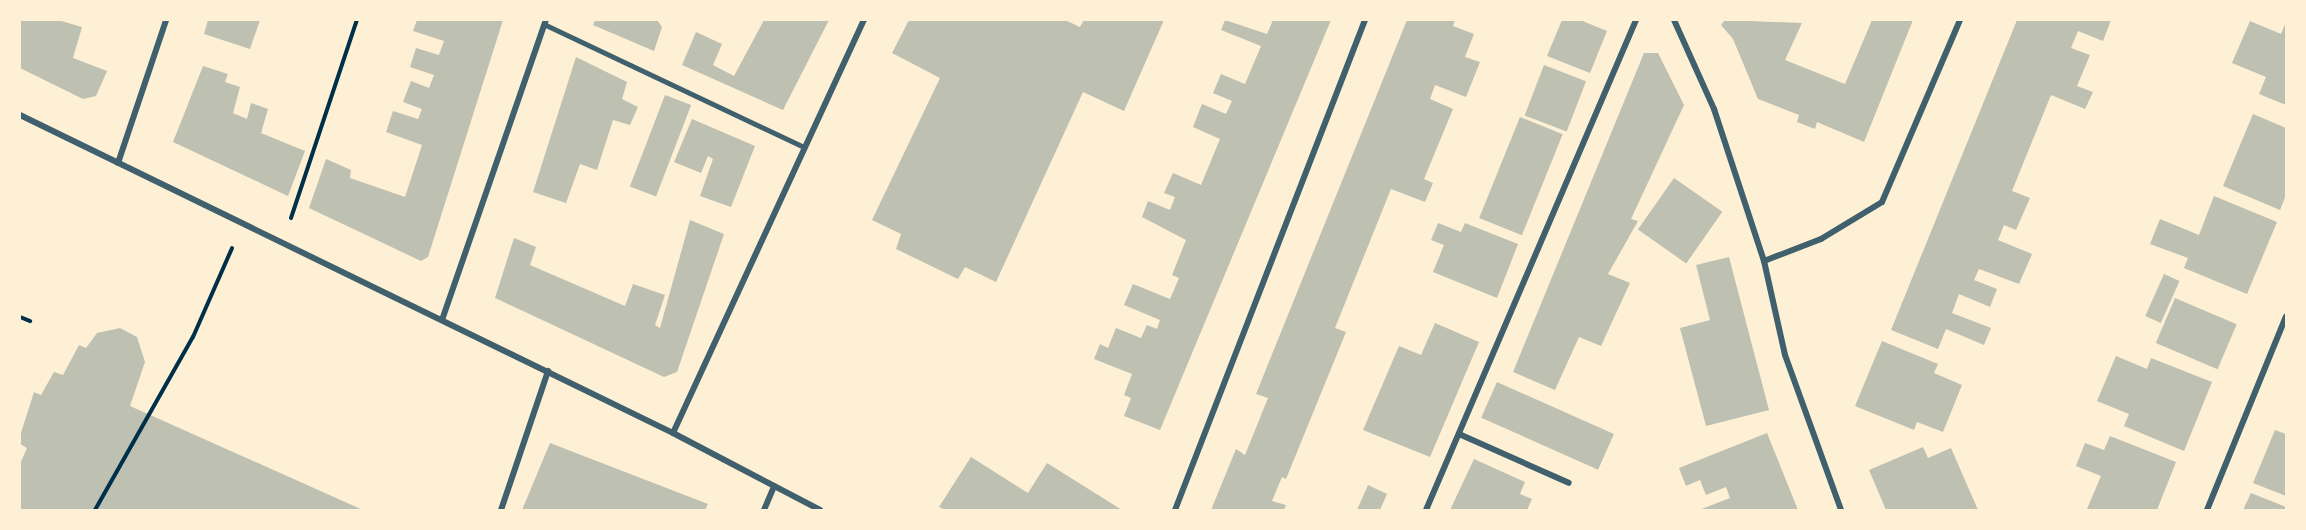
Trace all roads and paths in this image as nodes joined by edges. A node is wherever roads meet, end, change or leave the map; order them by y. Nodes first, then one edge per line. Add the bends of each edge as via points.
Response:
1 (166, 20) edge
2 (357, 20) edge
3 (864, 20) edge
4 (1365, 20) edge
5 (1636, 20) edge
6 (1674, 20) edge
7 (1960, 20) edge
8 (545, 22) edge
9 (20, 115) edge
10 (802, 146) junction
11 (118, 162) junction
12 (243, 224) junction
13 (283, 242) junction
14 (1764, 261) junction
15 (2286, 316) edge
16 (20, 317) edge
17 (442, 320) junction
18 (30, 321) dead end
19 (548, 371) junction
20 (673, 433) junction
21 (1459, 434) junction
22 (1569, 483) dead end
23 (774, 486) junction
24 (95, 510) edge
25 (501, 510) edge
26 (764, 510) edge
27 (819, 510) edge
28 (1175, 510) edge
29 (1426, 510) edge
30 (1841, 510) edge
31 (2207, 510) edge

1 - 11 street
2 - 13 path
3 - 10 street
4 - 28 street
5 - 21 street
6 - 14 street via 1714,109
7 - 14 street via 1882,202 1821,239
8 - 10 lane
8 - 17 street
9 - 11 street
10 - 20 street
11 - 12 street
12 - 13 street
12 - 24 path via 194,337
13 - 17 street
14 - 30 street via 1785,355
15 - 31 street
16 - 18 path
17 - 19 street
19 - 20 street
19 - 25 street
20 - 23 street
21 - 22 street
21 - 29 street
23 - 26 street
23 - 27 street

